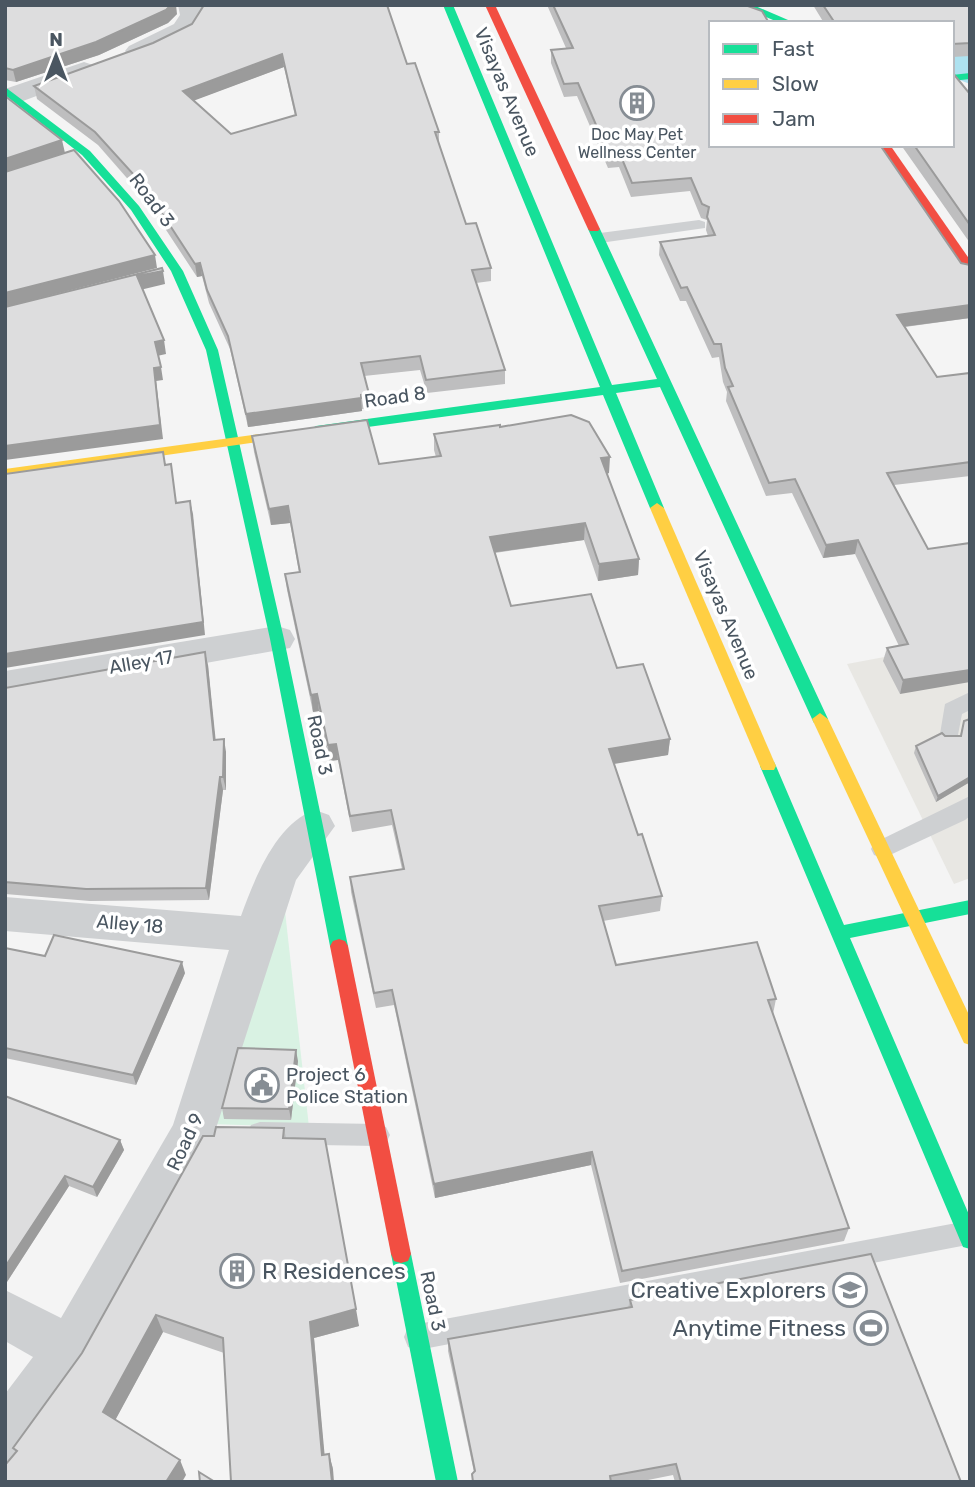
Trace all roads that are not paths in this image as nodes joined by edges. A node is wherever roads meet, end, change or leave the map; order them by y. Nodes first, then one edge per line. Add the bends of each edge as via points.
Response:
1 (190, 5) edge
2 (448, 5) edge
3 (490, 5) edge
4 (743, 5) edge
5 (784, 21) edge
6 (10, 93) edge
7 (885, 147) edge
8 (86, 153) junction
9 (63, 161) edge
10 (699, 225) dead end
11 (600, 239) junction
12 (970, 269) edge
13 (665, 382) junction
14 (608, 388) junction
15 (300, 432) edge
16 (273, 436) edge
17 (233, 442) junction
18 (5, 474) edge
19 (277, 639) junction
20 (5, 685) edge
21 (970, 700) edge
22 (950, 734) edge
23 (970, 804) edge
24 (315, 826) junction
25 (883, 849) junction
26 (970, 907) edge
27 (5, 914) edge
28 (915, 919) junction
29 (841, 933) junction
30 (255, 935) junction
31 (962, 1007) edge
32 (970, 1037) edge
33 (216, 1133) junction
34 (377, 1135) junction
35 (968, 1236) edge
36 (5, 1314) edge
37 (418, 1336) junction
38 (70, 1350) junction
39 (5, 1436) edge
40 (447, 1482) edge

1 - 6 street via 192,15 184,29 112,60
2 - 14 main road, Visayas Avenue
3 - 11 main road, Visayas Avenue
4 - 5 main road
6 - 8 main road, Road 3
7 - 12 main road
8 - 9 lane
8 - 17 main road, Road 3 via 135,208 212,350
10 - 11 lane
11 - 13 main road, Visayas Avenue
13 - 14 main road, Road 8
13 - 25 main road, Visayas Avenue
14 - 15 main road, Road 8
14 - 29 main road, Visayas Avenue
16 - 17 main road
17 - 18 main road
17 - 19 main road, Road 3
19 - 20 street, Alley 17
19 - 24 main road, Road 3
21 - 22 lane via 952,710
23 - 25 lane
24 - 30 street, Road 9 via 278,872
24 - 34 main road, Road 3
25 - 28 main road, Visayas Avenue
26 - 28 main road
27 - 30 street, Alley 18
28 - 29 main road
28 - 31 main road, Visayas Avenue
29 - 35 main road, Visayas Avenue
30 - 33 street, Road 9
31 - 32 main road, Visayas Avenue
33 - 34 lane
33 - 38 street, Road 9
34 - 37 main road, Road 3
35 - 37 lane
36 - 38 street
37 - 40 main road, Road 3
38 - 39 street, Road 9

